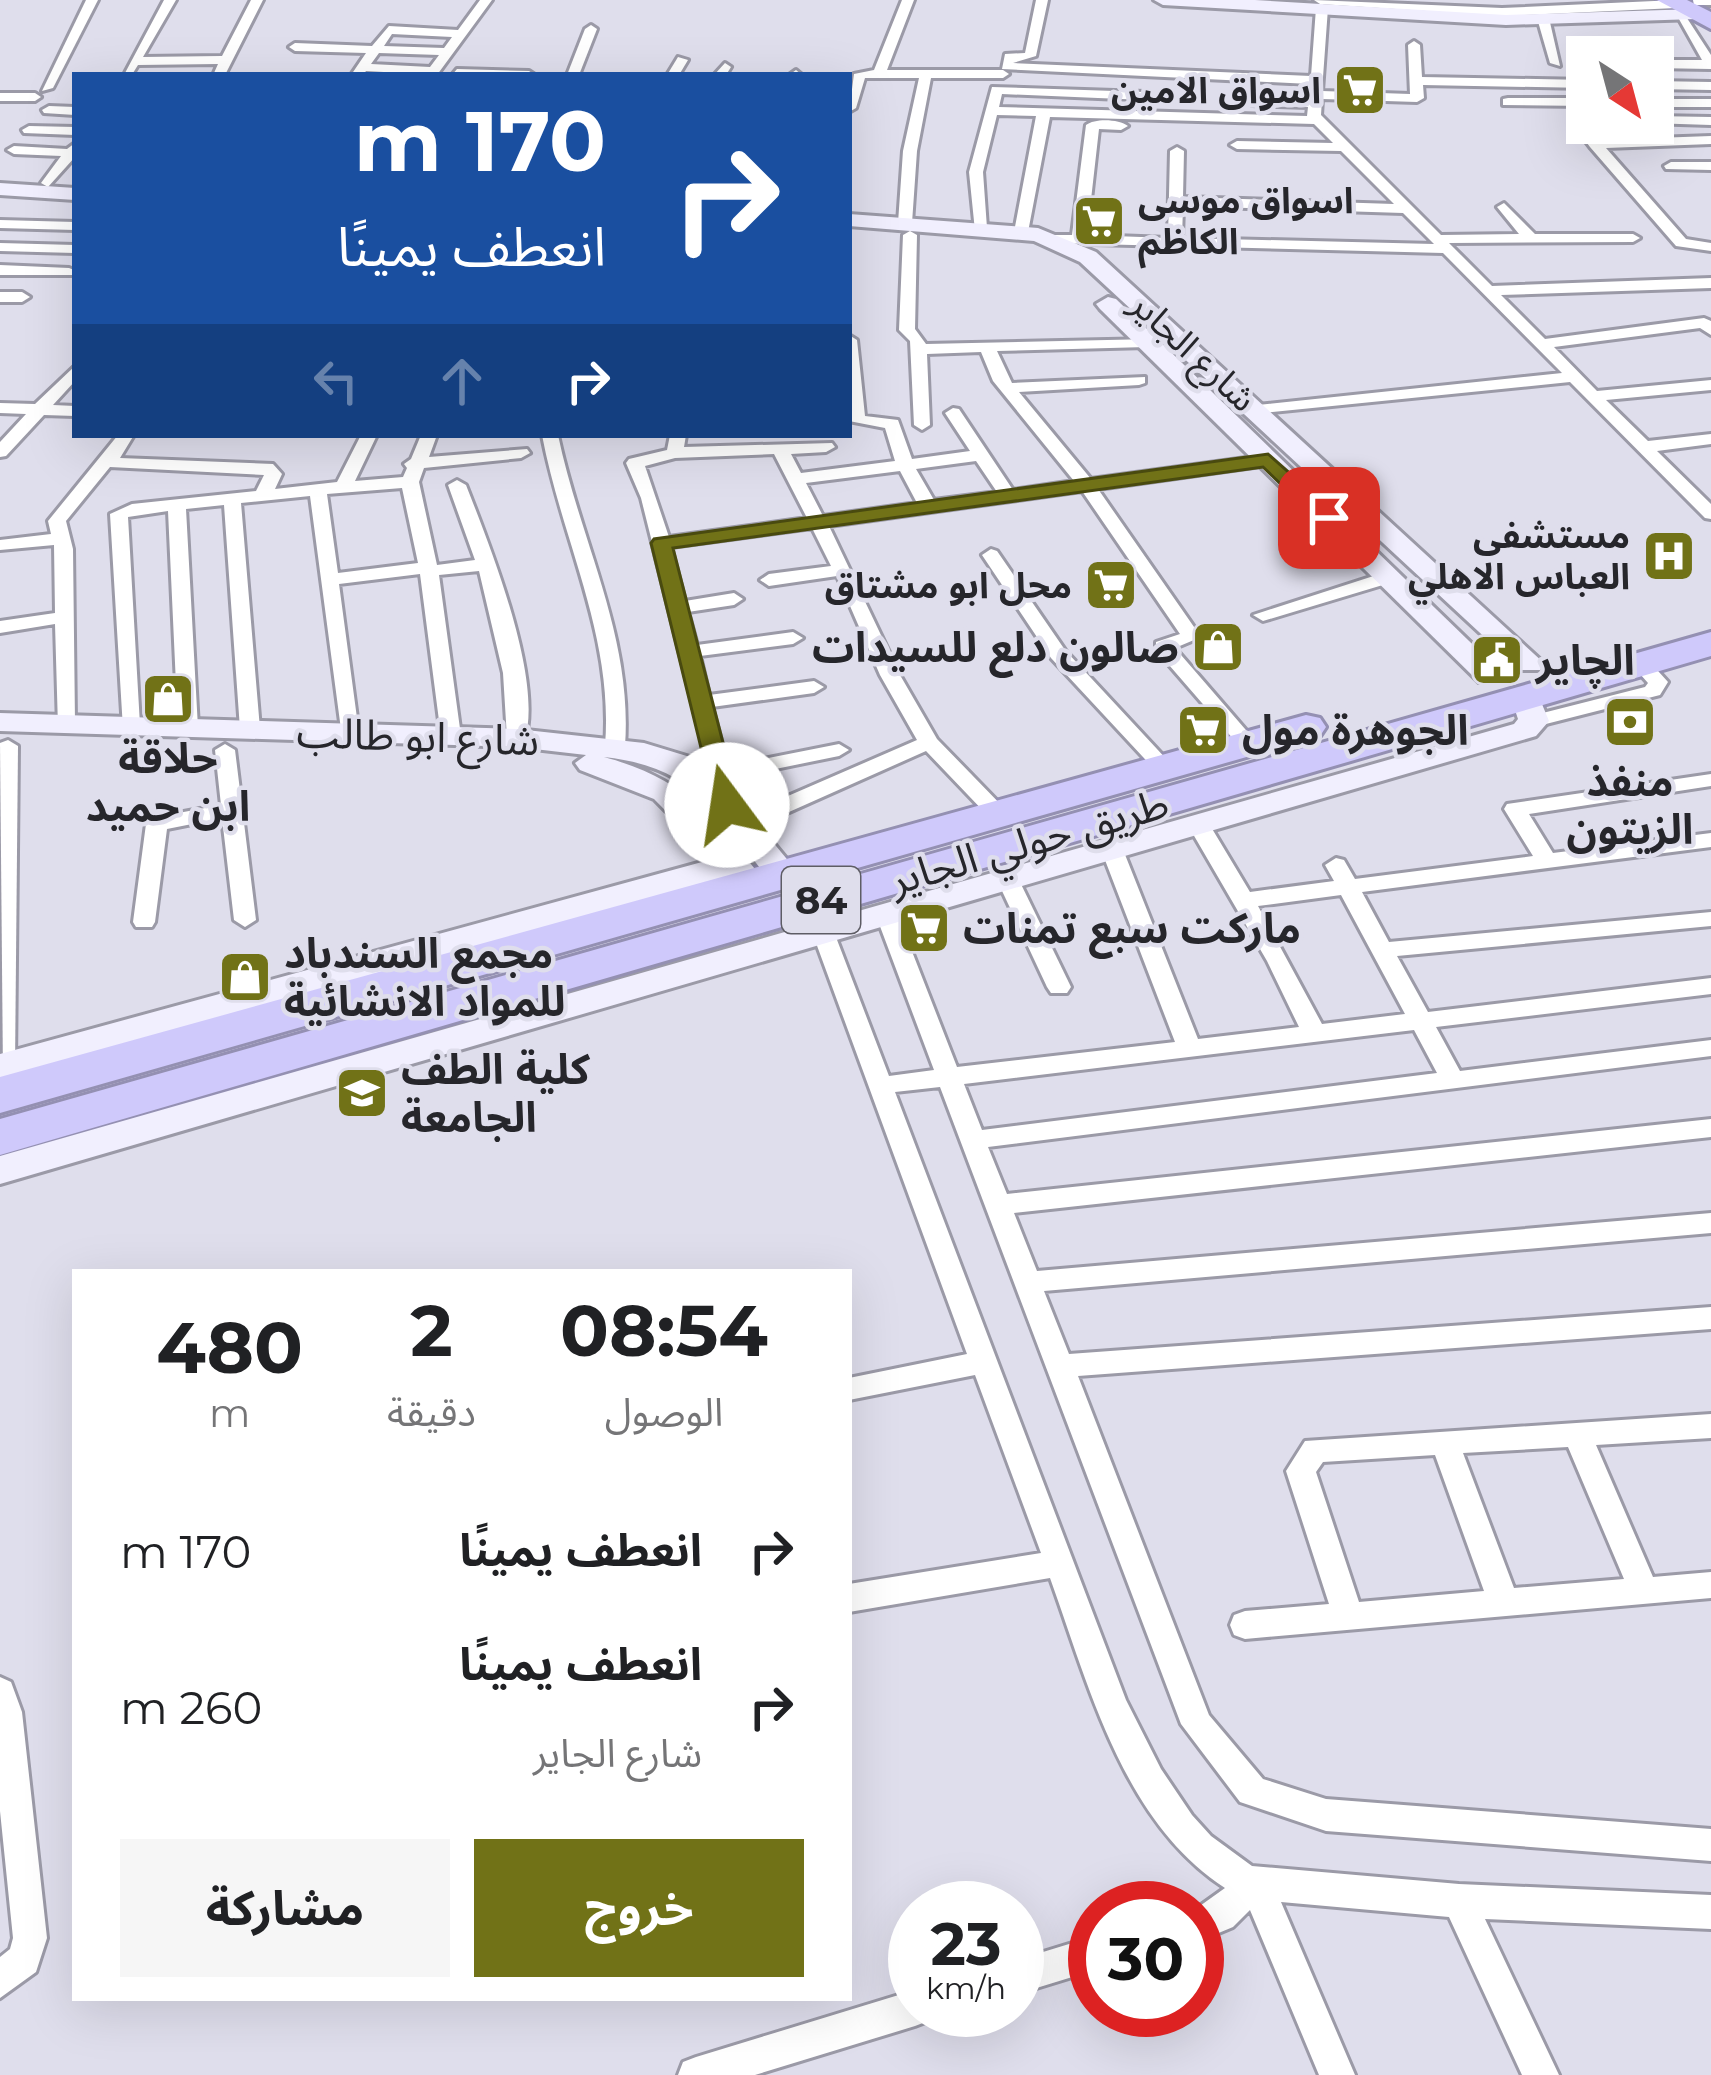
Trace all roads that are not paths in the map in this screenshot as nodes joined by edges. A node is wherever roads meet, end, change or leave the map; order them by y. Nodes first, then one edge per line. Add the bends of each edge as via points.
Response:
1 (92, 0) edge
2 (170, 0) edge
3 (256, 0) edge
4 (486, 0) edge
5 (908, 0) edge
6 (1042, 0) edge
7 (1163, 0) edge
8 (1525, 0) edge
9 (1582, 3) edge
10 (1321, 4) edge
11 (1469, 5) edge
12 (1694, 7) edge
13 (1540, 14) junction
14 (591, 29) dead end
15 (305, 32) dead end
16 (384, 33) junction
17 (461, 34) junction
18 (1414, 45) dead end
19 (295, 47) dead end
20 (373, 49) junction
21 (448, 52) junction
22 (226, 60) junction
23 (682, 60) dead end
24 (287, 63) dead end
25 (1556, 63) dead end
26 (1674, 64) edge
27 (1711, 65) edge
28 (130, 68) edge
29 (361, 69) edge
30 (1004, 70) junction
31 (220, 72) edge
32 (415, 72) edge
33 (434, 72) edge
34 (574, 72) edge
35 (675, 72) edge
36 (926, 73) junction
37 (879, 74) junction
38 (1417, 80) junction
39 (1566, 84) edge
40 (1674, 85) edge
41 (1711, 86) edge
42 (998, 90) junction
43 (0, 97) edge
44 (1156, 97) dead end
45 (852, 99) edge
46 (1246, 100) dead end
47 (1315, 100) junction
48 (1508, 102) dead end
49 (1566, 102) edge
50 (1674, 103) edge
51 (1711, 104) edge
52 (49, 110) dead end
53 (72, 110) edge
54 (990, 110) junction
55 (1043, 111) junction
56 (1130, 112) junction
57 (1674, 121) edge
58 (1711, 122) edge
59 (29, 130) dead end
60 (72, 131) edge
61 (1711, 140) edge
62 (1674, 141) edge
63 (1595, 144) edge
64 (1237, 145) dead end
65 (1345, 147) junction
66 (14, 150) dead end
67 (72, 150) edge
68 (1177, 152) dead end
69 (72, 153) edge
70 (1672, 166) dead end
71 (1711, 166) edge
72 (48, 183) junction
73 (72, 184) edge
74 (0, 185) edge
75 (72, 194) edge
76 (1173, 201) junction
77 (1504, 206) dead end
78 (1407, 209) junction
79 (852, 220) edge
80 (0, 224) edge
81 (72, 226) edge
82 (980, 228) junction
83 (908, 229) junction
84 (852, 232) edge
85 (1021, 232) junction
86 (1530, 238) junction
87 (1633, 238) dead end
88 (1066, 239) junction
89 (1175, 241) junction
90 (1441, 244) junction
91 (0, 247) edge
92 (72, 249) edge
93 (1708, 254) edge
94 (0, 270) edge
95 (69, 273) dead end
96 (1711, 283) edge
97 (1592, 285) junction
98 (1489, 291) junction
99 (0, 297) edge
100 (22, 297) dead end
101 (1616, 306) dead end
102 (1711, 330) edge
103 (1147, 342) junction
104 (1541, 344) junction
105 (988, 348) junction
106 (919, 349) junction
107 (852, 370) edge
108 (72, 374) edge
109 (1574, 377) junction
110 (1139, 380) dead end
111 (1711, 385) edge
112 (1009, 388) junction
113 (1593, 396) junction
114 (0, 409) edge
115 (38, 410) junction
116 (72, 411) edge
117 (1260, 411) junction
118 (953, 413) dead end
119 (1225, 417) junction
120 (922, 425) dead end
121 (124, 438) edge
122 (368, 438) edge
123 (428, 438) edge
124 (550, 438) edge
125 (1711, 439) edge
126 (676, 444) edge
127 (826, 447) dead end
128 (1644, 447) junction
129 (782, 451) junction
130 (0, 452) edge
131 (521, 453) dead end
132 (981, 455) junction
133 (110, 460) junction
134 (1268, 460) junction
135 (905, 464) junction
136 (412, 473) junction
137 (796, 479) junction
138 (457, 485) dead end
139 (343, 487) junction
140 (1088, 487) junction
141 (318, 490) junction
142 (263, 495) junction
143 (232, 497) junction
144 (1009, 497) junction
145 (177, 505) junction
146 (928, 508) junction
147 (1710, 511) edge
148 (817, 522) junction
149 (62, 539) junction
150 (662, 543) junction
151 (0, 545) edge
152 (991, 555) dead end
153 (488, 564) junction
154 (429, 569) junction
155 (843, 570) junction
156 (1390, 577) junction
157 (330, 580) junction
158 (769, 580) dead end
159 (734, 599) dead end
160 (678, 608) junction
161 (1711, 611) edge
162 (1263, 615) dead end
163 (64, 617) junction
164 (0, 627) edge
165 (793, 638) dead end
166 (1711, 644) edge
167 (689, 652) junction
168 (814, 687) dead end
169 (1520, 690) junction
170 (701, 702) junction
171 (65, 724) junction
172 (130, 725) junction
173 (188, 728) junction
174 (349, 733) junction
175 (451, 736) junction
176 (3, 738) edge
177 (517, 738) junction
178 (237, 740) junction
179 (929, 742) junction
180 (1248, 743) junction
181 (615, 746) junction
182 (839, 751) dead end
183 (1163, 767) junction
184 (1711, 780) edge
185 (232, 810) junction
186 (997, 812) junction
187 (1197, 822) junction
188 (1711, 839) edge
189 (740, 844) junction
190 (1111, 847) junction
191 (1547, 861) junction
192 (981, 875) junction
193 (1342, 876) junction
194 (667, 883) joint
195 (1245, 900) junction
196 (886, 913) junction
197 (244, 920) dead end
198 (1711, 920) edge
199 (144, 922) dead end
200 (823, 932) junction
201 (1382, 950) junction
202 (1711, 986) edge
203 (1058, 987) dead end
204 (530, 1000) junction
205 (1420, 1021) junction
206 (1314, 1034) junction
207 (1190, 1048) junction
208 (1711, 1048) edge
209 (951, 1076) junction
210 (1453, 1080) junction
211 (883, 1085) junction
212 (1, 1092) edge
213 (1711, 1128) edge
214 (973, 1140) junction
215 (0, 1170) edge
216 (999, 1204) junction
217 (1711, 1223) edge
218 (1028, 1282) junction
219 (1711, 1318) edge
220 (984, 1362) junction
221 (1061, 1366) junction
222 (852, 1388) edge
223 (1711, 1426) edge
224 (1577, 1435) junction
225 (1445, 1442) junction
226 (1056, 1564) junction
227 (1711, 1586) edge
228 (1644, 1591) junction
229 (852, 1598) edge
230 (1504, 1603) junction
231 (1348, 1616) junction
232 (1245, 1624) dead end
233 (0, 1692) edge
234 (1711, 1845) edge
235 (1251, 1882) junction
236 (1459, 1900) junction
237 (1224, 1912) edge
238 (1711, 1912) edge
239 (0, 1980) edge
240 (888, 2016) edge
241 (696, 2075) edge
242 (1337, 2075) edge
243 (1541, 2075) edge

1 - 43 street via 41,92
2 - 28 street
3 - 22 street
4 - 17 street
5 - 37 street
6 - 30 street via 1030,56 1009,57
7 - 10 street
8 - 13 street
9 - 12 street
9 - 13 street
10 - 11 street
10 - 13 street
10 - 47 street
11 - 13 street
12 - 13 street
12 - 27 street
13 - 25 street
14 - 34 street
15 - 16 street
16 - 17 street
16 - 20 street
17 - 21 street
18 - 38 street
19 - 20 street
20 - 21 street
20 - 29 street
21 - 33 street
22 - 28 street
22 - 31 street
23 - 35 street
24 - 29 street
26 - 27 street
29 - 32 street
30 - 36 street
30 - 42 street
30 - 47 street
36 - 37 street
36 - 83 street via 910,151
37 - 45 street via 860,74
38 - 39 street
38 - 47 street via 1413,100
40 - 41 street
42 - 44 street
42 - 54 street
46 - 47 street
47 - 56 street
47 - 65 street
48 - 49 street
50 - 51 street
52 - 53 street
54 - 55 street
54 - 82 street via 976,172
55 - 56 street
55 - 85 street
56 - 88 street via 1129,127 1094,125
57 - 58 street
59 - 60 street
61 - 62 street
63 - 93 street via 1682,243
64 - 65 street
65 - 78 street
66 - 67 street
68 - 76 street
69 - 72 street
70 - 71 street
72 - 73 street
72 - 74 street
74 - 75 street
76 - 78 street
76 - 89 street
77 - 86 street
78 - 90 street
79 - 83 street, شارع الجاير
80 - 81 street
82 - 83 street, شارع الجاير
82 - 85 street, شارع الجاير
83 - 84 street, شارع الجاير
83 - 103 street, شارع الجاير via 1051,255
83 - 106 street via 907,330
85 - 88 street, شارع الجاير
86 - 87 street
86 - 90 street
88 - 89 street
88 - 117 street, شارع الجاير
89 - 90 street
90 - 98 street
91 - 92 street
94 - 95 street
96 - 97 street
97 - 98 street
97 - 101 street
98 - 104 street
99 - 100 street
102 - 104 street via 1704,322
103 - 105 street
103 - 119 street, شارع الجاير
104 - 109 street
105 - 106 street
105 - 112 street
106 - 120 street
107 - 135 street via 857,421 892,424
108 - 115 street
109 - 113 street
109 - 117 street
110 - 112 street
111 - 113 street
112 - 140 street
113 - 128 street
114 - 115 street
115 - 116 street
115 - 130 street
117 - 119 street
117 - 169 street, شارع الجاير
118 - 132 street
119 - 134 street, شارع الجاير
121 - 133 street
122 - 139 street
123 - 136 street
124 - 181 street via 620,690
125 - 128 street
126 - 129 street
126 - 150 street via 635,463
127 - 129 street
128 - 147 street
129 - 137 street
131 - 136 street
132 - 135 street
132 - 144 street
133 - 142 street via 267,468 273,474
133 - 149 street via 57,520
134 - 140 street
134 - 156 street, شارع الجاير
135 - 137 street
135 - 146 street
136 - 139 street
136 - 154 street
137 - 148 street
138 - 153 street
139 - 141 street
140 - 144 street
140 - 180 street via 1191,637 1163,646
141 - 142 street
141 - 157 street
142 - 143 street
143 - 145 street
143 - 178 street
144 - 146 street
145 - 172 street via 119,514
145 - 173 street
146 - 148 street
148 - 150 street
148 - 155 street
149 - 151 street
149 - 163 street
150 - 160 street
152 - 183 street via 1058,654
153 - 154 street
153 - 177 street via 518,699
154 - 157 street
154 - 175 street
155 - 158 street
155 - 179 street
156 - 162 street
156 - 169 street, شارع الجاير
157 - 174 street
159 - 160 street
160 - 167 street
161 - 169 highway, طريق حولي الجاير / 84
163 - 164 street
163 - 171 street
165 - 167 street
166 - 169 highway, طريق حولي الجاير / 84
167 - 170 street
168 - 170 street
169 - 180 highway, طريق حولي الجاير / 84
169 - 187 street via 1525,730
169 - 192 highway, طريق حولي الجاير / 84
170 - 189 street
171 - 172 street, شارع ابو طالب
171 - 176 street, شارع ابو طالب
172 - 173 street, شارع ابو طالب
173 - 178 street, شارع ابو طالب
174 - 175 street, شارع ابو طالب
174 - 178 street, شارع ابو طالب
175 - 177 street, شارع ابو طالب
176 - 178 street, شارع ابو طالب
176 - 212 street
177 - 181 street, شارع ابو طالب
178 - 185 street
178 - 189 street, شارع ابو طالب via 590,763 675,795
179 - 186 street
179 - 189 street
180 - 183 highway, طريق حولي الجاير / 84
181 - 189 street, شارع ابو طالب via 679,764 707,783
182 - 189 street
183 - 186 highway, طريق حولي الجاير / 84
184 - 191 street via 1515,808
185 - 197 street
185 - 199 street via 157,824
186 - 189 highway, طريق حولي الجاير / 84
187 - 190 street
187 - 195 street
188 - 191 street
189 - 194 highway
189 - 212 highway, طريق حولي الجاير / 84
190 - 192 street
190 - 207 street
191 - 193 street
192 - 196 street
192 - 203 street
192 - 204 highway, طريق حولي الجاير / 84
193 - 195 street
193 - 201 street
194 - 212 street
195 - 206 street
196 - 200 street
196 - 209 street
198 - 201 street
200 - 204 street
200 - 211 street
201 - 205 street
202 - 205 street
204 - 212 highway, طريق حولي الجاير / 84
204 - 215 street
205 - 206 street
205 - 210 street
206 - 207 street
207 - 209 street
208 - 210 street
209 - 211 street
209 - 214 street
210 - 214 street
211 - 220 street
213 - 216 street
214 - 216 street
216 - 218 street
217 - 218 street
218 - 221 street
219 - 221 street
220 - 222 street
220 - 226 street
221 - 234 street via 1197,1724 1252,1791 1326,1815
223 - 224 street
224 - 225 street
224 - 228 street
225 - 230 street
225 - 231 street via 1315,1450 1301,1471
226 - 229 street
226 - 235 street via 1155,1793 1216,1866
227 - 228 street
228 - 230 street
230 - 231 street
231 - 232 street
233 - 239 street via 30,1939 24,1960
235 - 236 street
235 - 237 street
235 - 242 street
236 - 238 street
236 - 243 street
240 - 241 street

